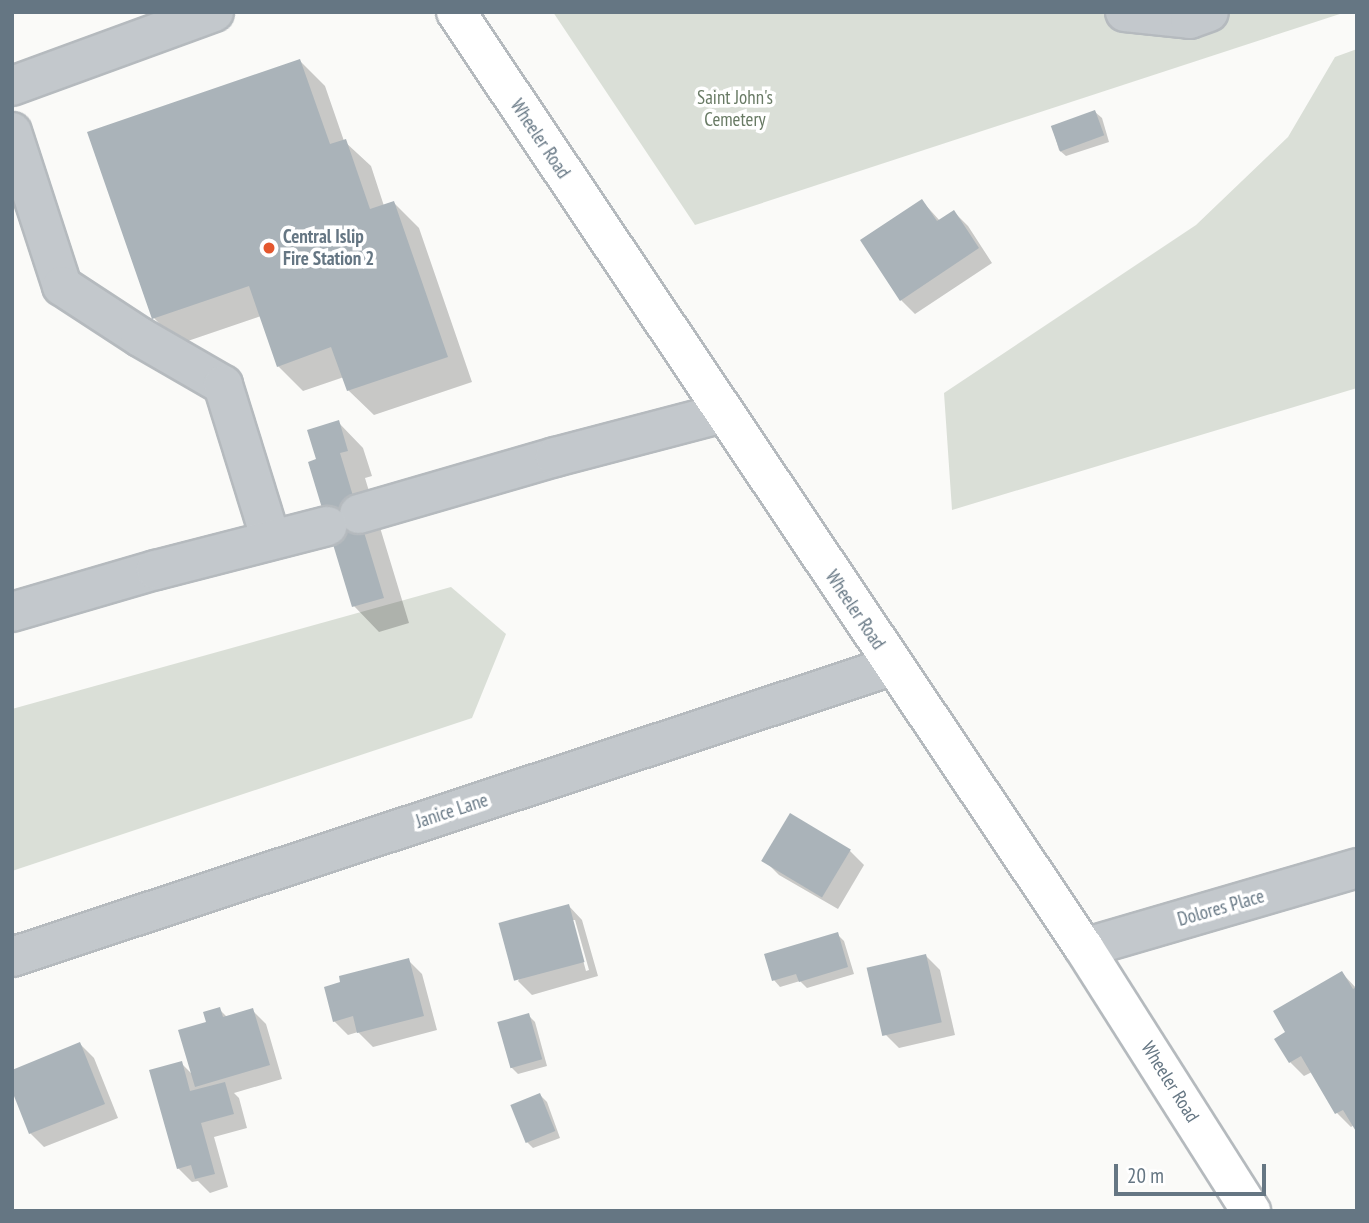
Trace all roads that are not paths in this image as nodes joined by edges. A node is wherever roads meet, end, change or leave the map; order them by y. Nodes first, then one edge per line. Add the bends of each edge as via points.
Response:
1 (214, 12) edge
2 (456, 12) edge
3 (1125, 12) edge
4 (1209, 12) edge
5 (12, 86) edge
6 (12, 132) edge
7 (723, 413) junction
8 (271, 540) junction
9 (12, 612) edge
10 (892, 666) junction
11 (1357, 869) edge
12 (1084, 948) junction
13 (12, 957) edge
14 (1251, 1211) edge

1 - 5 street
2 - 7 main road, Wheeler Road
3 - 4 street via 1189,19
6 - 8 street via 62,286 223,385
7 - 8 street
7 - 10 main road, Wheeler Road
8 - 9 street
10 - 12 main road, Wheeler Road
10 - 13 street, Janice Lane
11 - 12 street, Dolores Place
12 - 14 main road, Wheeler Road

